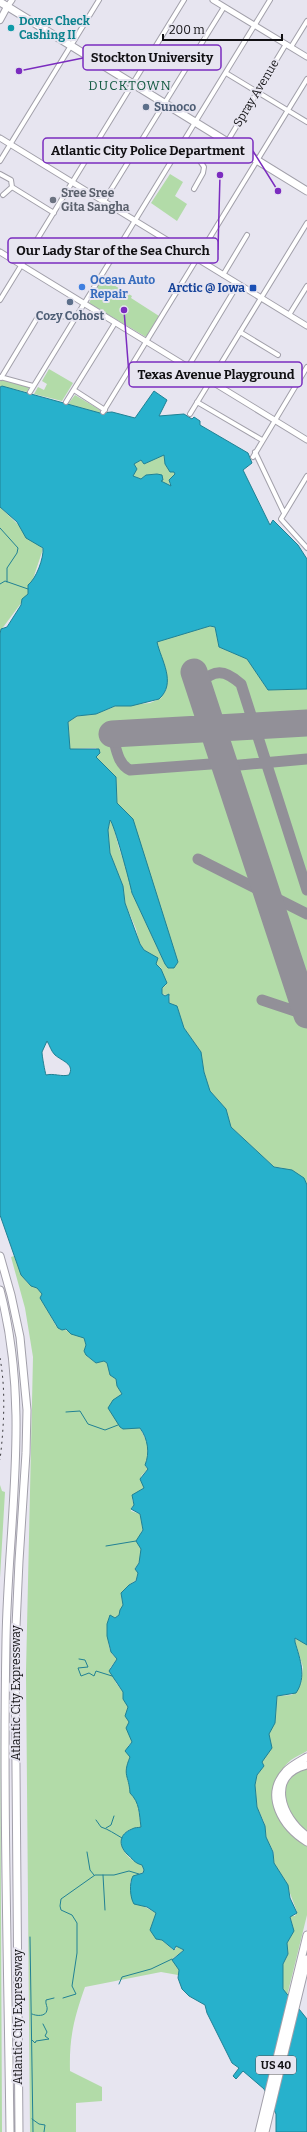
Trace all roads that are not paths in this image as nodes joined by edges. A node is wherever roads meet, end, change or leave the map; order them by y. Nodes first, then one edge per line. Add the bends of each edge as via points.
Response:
1 (12, 0) edge
2 (99, 0) edge
3 (184, 0) edge
4 (213, 0) edge
5 (270, 0) edge
6 (0, 2) edge
7 (223, 4) edge
8 (7, 7) junction
9 (0, 20) edge
10 (307, 21) edge
11 (255, 25) junction
12 (286, 44) junction
13 (72, 46) junction
14 (291, 47) junction
15 (307, 57) edge
16 (226, 73) junction
17 (307, 79) edge
18 (133, 84) junction
19 (257, 92) junction
20 (164, 103) junction
21 (288, 110) junction
22 (195, 122) junction
23 (307, 122) edge
24 (0, 138) edge
25 (227, 142) junction
26 (10, 144) junction
27 (180, 146) junction
28 (257, 160) junction
29 (0, 161) edge
30 (0, 174) edge
31 (73, 182) junction
32 (12, 187) junction
33 (194, 189) dead end
34 (307, 191) edge
35 (3, 196) dead end
36 (104, 201) junction
37 (54, 213) junction
38 (135, 221) junction
39 (307, 222) edge
40 (247, 235) dead end
41 (0, 252) edge
42 (197, 259) junction
43 (21, 265) junction
44 (223, 275) junction
45 (238, 284) junction
46 (307, 286) edge
47 (261, 298) junction
48 (0, 300) edge
49 (84, 303) junction
50 (289, 315) junction
51 (75, 317) junction
52 (115, 323) junction
53 (307, 326) edge
54 (240, 332) junction
55 (147, 342) junction
56 (278, 355) dead end
57 (188, 367) junction
58 (307, 367) edge
59 (0, 377) edge
60 (210, 381) junction
61 (33, 386) junction
62 (74, 390) junction
63 (30, 392) dead end
64 (66, 402) dead end
65 (198, 402) junction
66 (190, 414) dead end
67 (275, 420) junction
68 (262, 440) junction
69 (307, 440) edge
70 (306, 478) edge
71 (284, 513) junction
72 (307, 548) edge
73 (0, 1256) edge
74 (0, 1290) edge
75 (307, 1757) edge
76 (307, 1765) edge
77 (307, 1836) edge
78 (307, 1842) edge
79 (307, 1935) edge
80 (307, 1959) edge
81 (307, 1976) edge
82 (297, 2001) junction
83 (288, 2028) junction
84 (270, 2102) junction
85 (10, 2132) edge
86 (19, 2132) edge
87 (259, 2132) edge
88 (266, 2132) edge

1 - 8 street
2 - 13 street
3 - 18 street
4 - 7 street
5 - 11 street
6 - 8 highway
7 - 11 street
7 - 20 street
8 - 9 main road
8 - 13 highway
10 - 14 street
11 - 12 street
11 - 16 street
12 - 14 street
12 - 19 street, Spray Avenue
13 - 18 highway
13 - 26 street
14 - 15 street
16 - 19 street
16 - 22 street
17 - 21 street
18 - 20 highway
18 - 31 street
19 - 21 street
19 - 25 street, Spray Avenue
20 - 22 highway
20 - 36 street
21 - 23 street
21 - 28 street
22 - 25 highway
22 - 27 street
24 - 26 street
25 - 28 highway
26 - 29 street
26 - 31 street
27 - 33 street via 198,158 204,168
27 - 38 street
28 - 34 highway
28 - 42 street
30 - 32 street via 11,180
31 - 36 street
31 - 37 street
32 - 35 street
32 - 37 street
36 - 38 street
37 - 43 street
38 - 42 street
38 - 49 street
39 - 47 street
40 - 44 street
41 - 43 street
42 - 44 street
42 - 55 street
43 - 48 street
43 - 49 street
44 - 45 street
45 - 47 street
45 - 57 street
46 - 50 street
47 - 50 street
47 - 54 street
49 - 51 street
49 - 52 street
50 - 53 street
51 - 59 street via 39,315
51 - 61 street
52 - 55 street
52 - 62 street
54 - 56 street
54 - 60 street
55 - 57 street
55 - 62 street via 104,411
57 - 60 street
58 - 67 street
59 - 61 street
60 - 65 street
60 - 67 street
61 - 63 street
62 - 64 street
65 - 66 street
65 - 68 street
67 - 68 street
67 - 69 street
68 - 71 street via 254,454
70 - 71 street
71 - 72 street via 282,521
73 - 86 highway, Atlantic City Expressway via 19,1330 27,1410 15,1656
74 - 85 highway, Atlantic City Expressway via 12,1352 18,1424 6,1648
75 - 78 highway via 285,1773 276,1796 283,1820 293,1832
76 - 77 highway via 289,1775 281,1795 288,1818
79 - 83 highway, US 40
80 - 82 highway, US 40
81 - 82 highway
82 - 83 highway, US 40
83 - 84 highway, US 40
84 - 87 highway, US 40
84 - 88 highway, US 40

